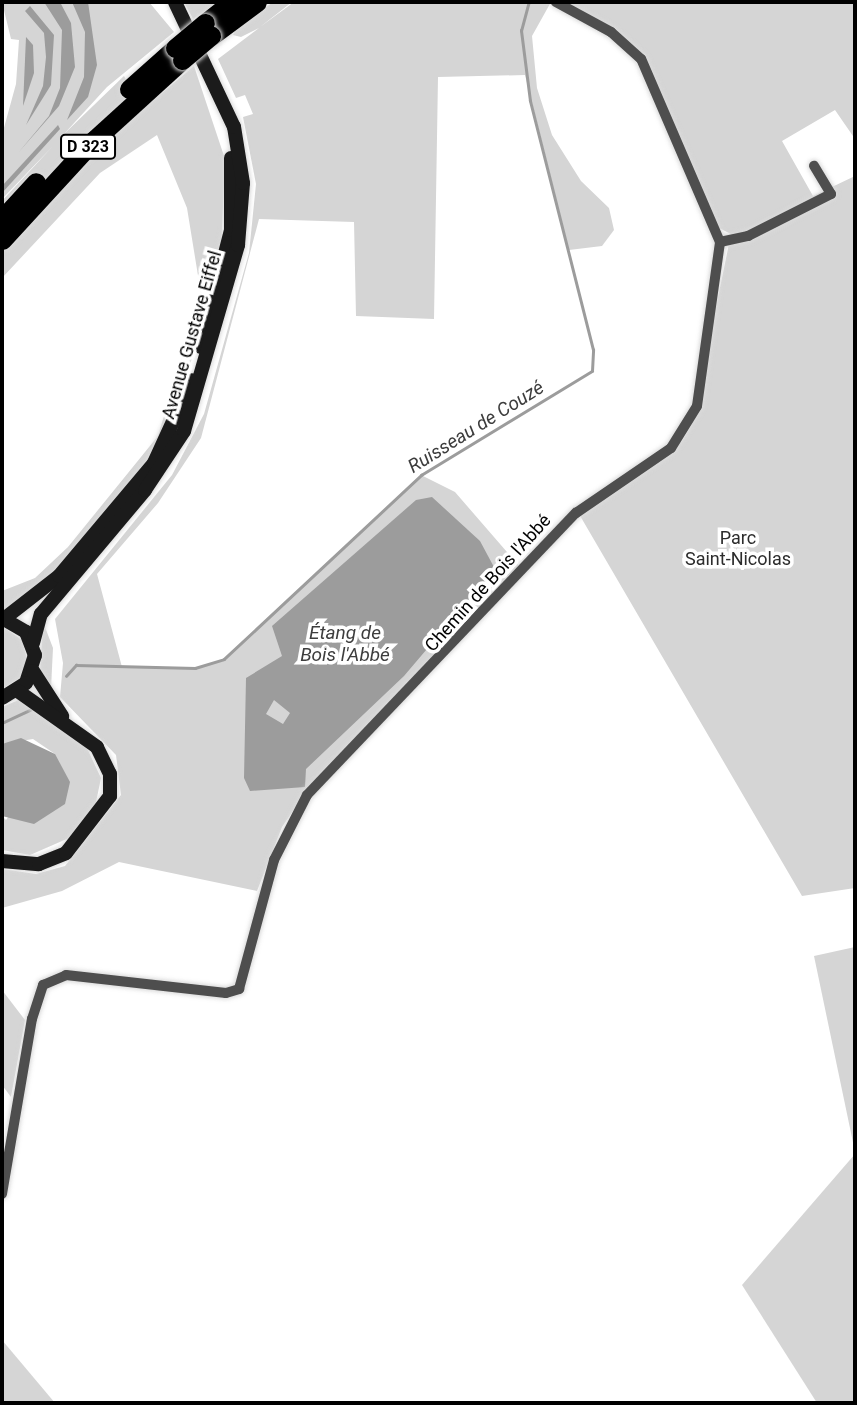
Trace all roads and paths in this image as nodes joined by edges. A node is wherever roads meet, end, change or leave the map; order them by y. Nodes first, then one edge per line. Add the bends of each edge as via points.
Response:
1 (166, 2) edge
2 (175, 2) edge
3 (232, 2) edge
4 (257, 2) edge
5 (556, 2) edge
6 (208, 30) junction
7 (178, 54) junction
8 (814, 166) dead end
9 (2, 219) edge
10 (2, 240) edge
11 (720, 242) junction
12 (3, 618) edge
13 (33, 643) junction
14 (33, 671) junction
15 (18, 691) junction
16 (2, 698) edge
17 (63, 717) junction
18 (2, 861) edge
19 (2, 1194) edge

1 - 12 street, Avenue Gustave Eiffel via 211,89 229,149 233,206 222,269 189,393 165,447 59,576
2 - 13 street, Avenue Gustave Eiffel via 234,127 243,183 238,245 184,431 145,490 41,614
3 - 6 highway, D 323
4 - 6 highway, D 323
5 - 11 street via 611,32 641,59
6 - 7 highway, D 323, bridge
7 - 9 highway, D 323
7 - 10 highway, D 323
8 - 11 street via 831,194 748,236
11 - 19 street, Chemin de Bois l'Abbé via 697,406 681,436 576,513 307,795 274,860 239,989 226,993 66,975 47,981 38,995
12 - 13 street
13 - 14 street, Avenue Gustave Eiffel
14 - 15 street
14 - 17 street
15 - 16 street
15 - 17 street
17 - 18 street via 107,761 110,796 88,829 52,861

